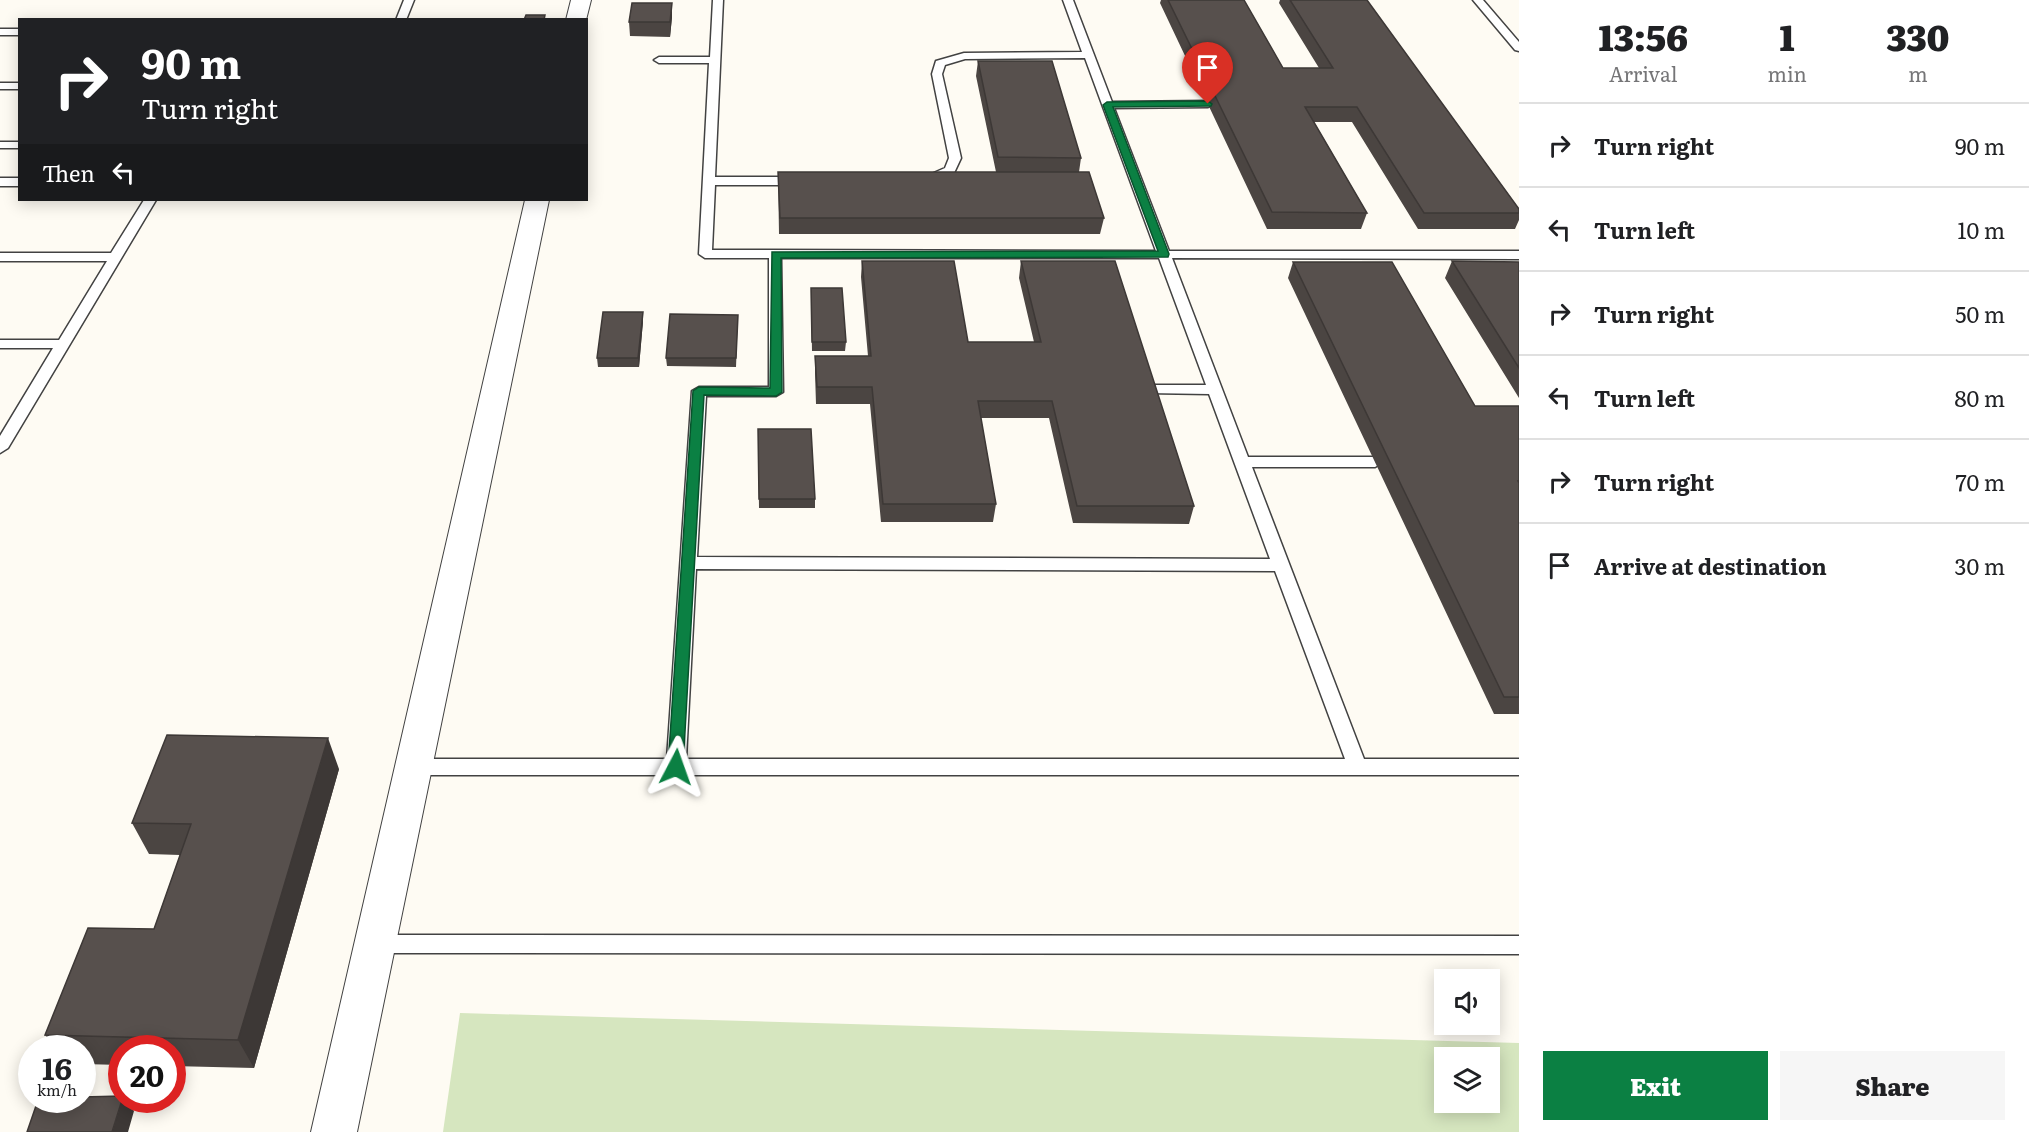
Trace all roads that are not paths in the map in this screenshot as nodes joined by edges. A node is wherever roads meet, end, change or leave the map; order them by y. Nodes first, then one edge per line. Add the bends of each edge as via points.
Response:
1 (409, 0) edge
2 (581, 0) edge
3 (718, 0) edge
4 (1068, 0) edge
5 (1478, 0) edge
6 (402, 18) edge
7 (576, 18) edge
8 (0, 32) edge
9 (18, 32) edge
10 (1519, 48) edge
11 (1089, 55) junction
12 (658, 60) dead end
13 (715, 60) junction
14 (0, 86) edge
15 (18, 86) edge
16 (1208, 104) edge
17 (1107, 105) junction
18 (0, 145) edge
19 (18, 145) edge
20 (917, 180) edge
21 (709, 181) junction
22 (813, 181) edge
23 (0, 182) edge
24 (18, 182) edge
25 (149, 201) edge
26 (537, 201) edge
27 (775, 254) junction
28 (1164, 254) junction
29 (1519, 255) edge
30 (0, 257) edge
31 (115, 257) junction
32 (0, 344) edge
33 (63, 344) junction
34 (1146, 389) edge
35 (1215, 390) junction
36 (1, 446) edge
37 (1242, 462) junction
38 (1375, 462) dead end
39 (688, 563) junction
40 (1281, 565) junction
41 (414, 767) junction
42 (676, 767) junction
43 (1357, 767) junction
44 (1519, 767) edge
45 (375, 944) junction
46 (1519, 945) edge
47 (334, 1132) edge

1 - 6 lane
2 - 7 street
3 - 13 lane
4 - 11 lane
5 - 10 lane
8 - 9 lane
11 - 17 lane
11 - 20 lane via 964,56 940,63 937,74 955,163 945,174
12 - 13 lane
13 - 21 lane
14 - 15 lane
16 - 17 lane
17 - 28 lane
18 - 19 lane
21 - 22 lane
21 - 27 lane via 705,254
23 - 24 lane
25 - 31 lane
26 - 41 street
27 - 28 lane
27 - 39 lane via 776,392 699,391
28 - 29 lane
28 - 35 lane
30 - 31 lane
31 - 33 lane
32 - 33 lane
33 - 36 lane
34 - 35 lane
35 - 37 lane
37 - 38 lane
37 - 40 lane
39 - 40 lane
39 - 42 lane
40 - 43 lane
41 - 42 lane
41 - 45 street
42 - 43 lane
43 - 44 lane
45 - 46 lane
45 - 47 street

